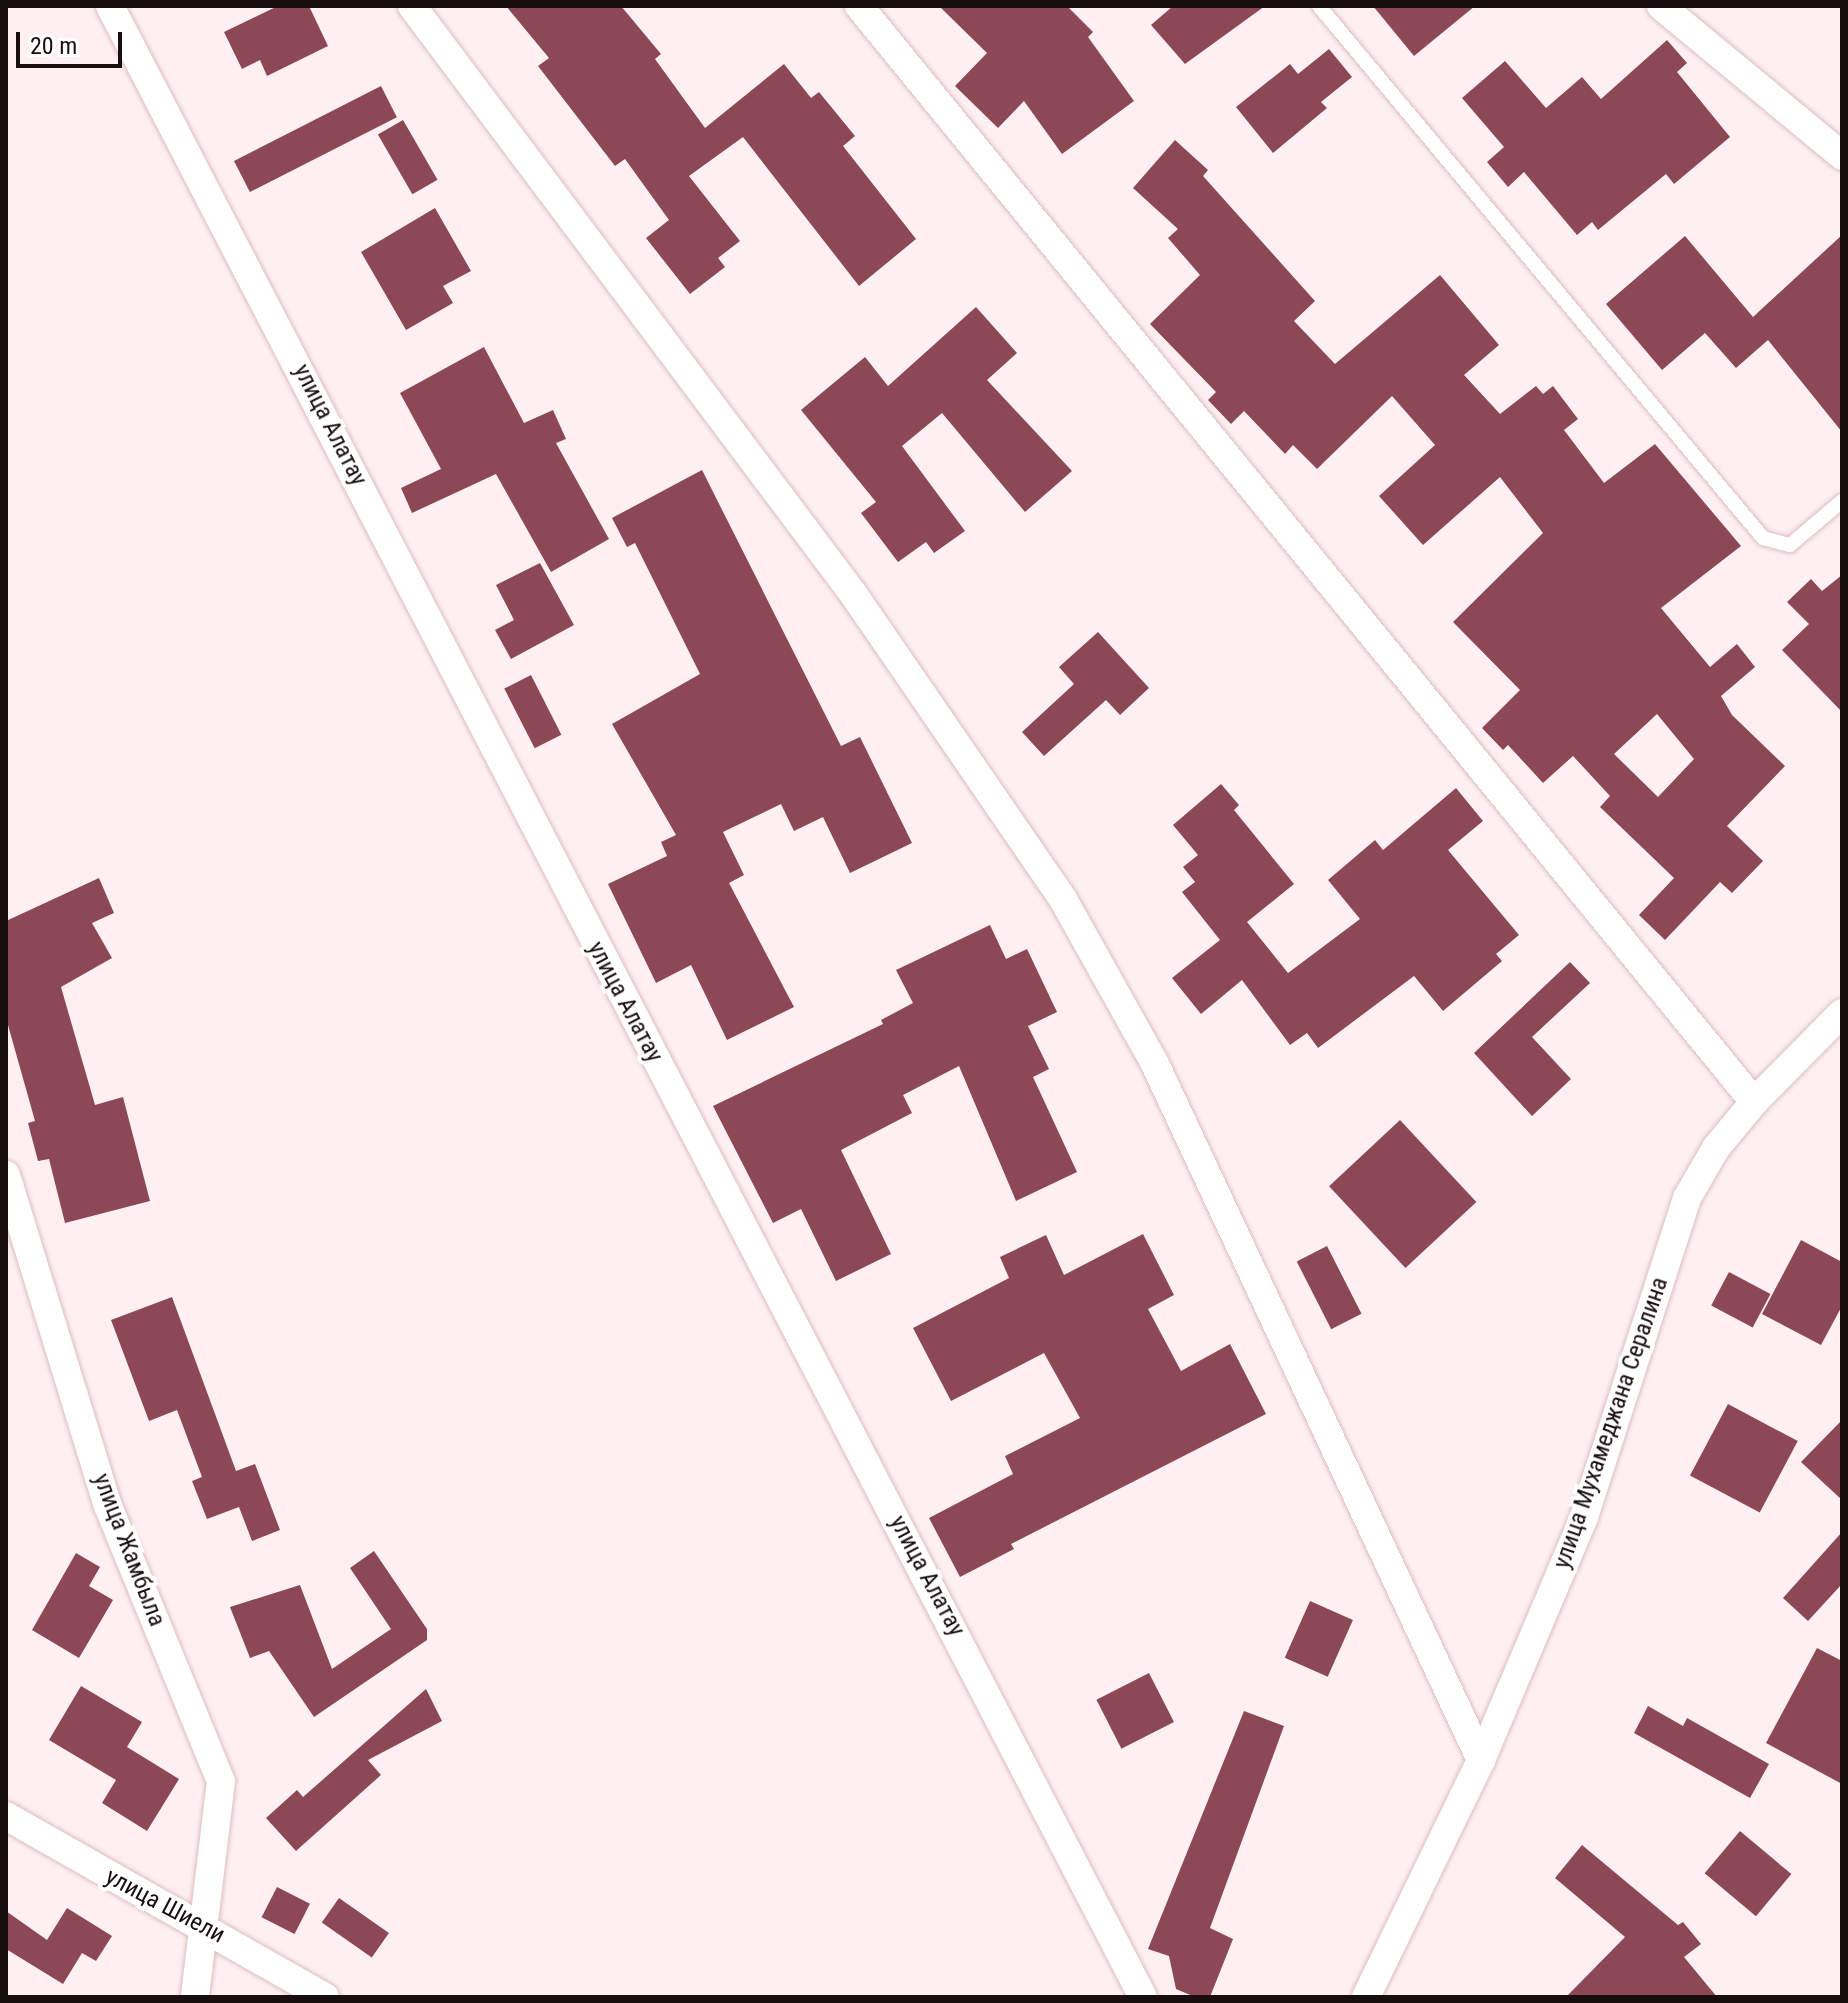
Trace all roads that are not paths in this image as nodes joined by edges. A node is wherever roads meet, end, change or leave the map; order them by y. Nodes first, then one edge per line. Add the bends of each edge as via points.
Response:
1 (110, 6) edge
2 (412, 6) edge
3 (859, 6) edge
4 (1319, 6) edge
5 (1661, 6) edge
6 (1842, 156) edge
7 (1842, 501) edge
8 (1842, 1013) edge
9 (1754, 1102) junction
10 (6, 1175) edge
11 (1481, 1760) junction
12 (6, 1816) edge
13 (203, 1925) junction
14 (195, 1997) edge
15 (325, 1997) edge
16 (1143, 1997) edge
17 (1366, 1997) edge

1 - 16 street, улица Алатау
2 - 11 street via 854,595 1064,901 1155,1064
3 - 9 street
4 - 7 lane via 1763,538 1790,545
5 - 6 street
8 - 9 street, улица Мухамеджана Сералина
9 - 11 street, улица Мухамеджана Сералина via 1716,1148 1687,1198 1584,1517
10 - 13 street, улица Жамбыла via 108,1506 221,1781
11 - 17 street, улица Мухамеджана Сералина
12 - 13 street, улица Шиели
13 - 14 street, улица Жамбыла
13 - 15 street, улица Шиели

